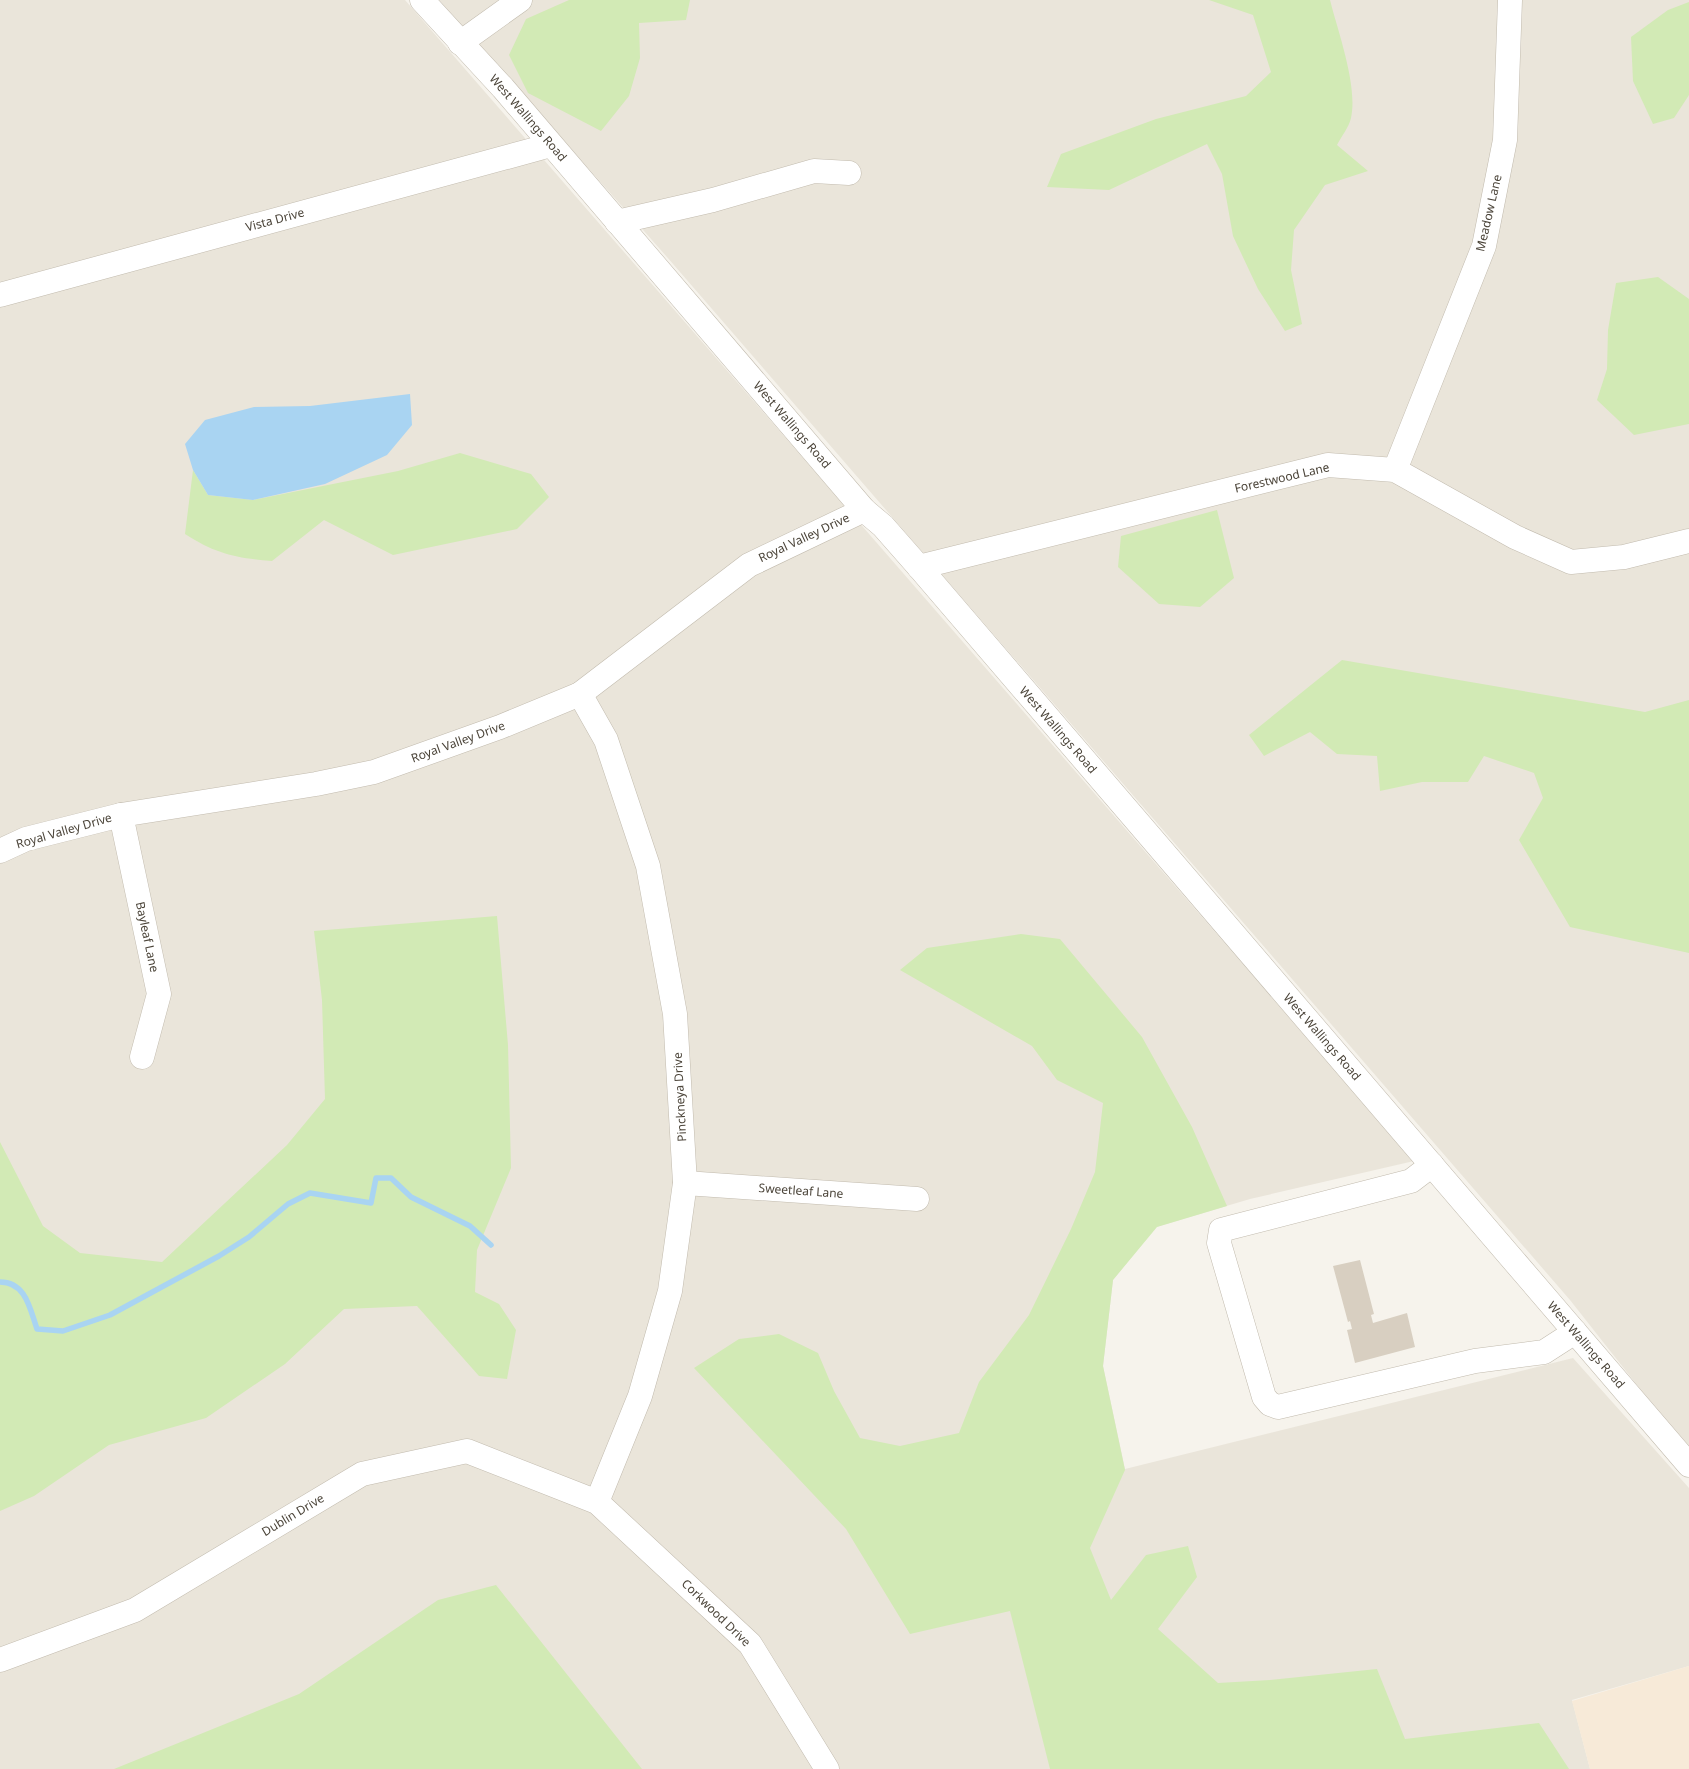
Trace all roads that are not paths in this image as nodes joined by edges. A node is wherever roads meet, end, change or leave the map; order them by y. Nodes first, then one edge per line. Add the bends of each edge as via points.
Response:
1 (422, 0) edge
2 (520, 0) edge
3 (1510, 0) edge
4 (460, 43) junction
5 (551, 145) junction
6 (849, 173) dead end
7 (617, 222) junction
8 (0, 295) edge
9 (1394, 470) junction
10 (864, 510) junction
11 (1689, 541) edge
12 (919, 568) junction
13 (580, 694) junction
14 (121, 815) junction
15 (0, 851) edge
16 (142, 1057) dead end
17 (1432, 1165) junction
18 (684, 1183) junction
19 (917, 1199) dead end
20 (1575, 1332) junction
21 (1689, 1465) edge
22 (597, 1502) junction
23 (0, 1660) edge
24 (827, 1769) edge

1 - 4 street, West Wallings Road
2 - 4 street
3 - 9 street, Meadow Lane via 1505,140 1484,246
4 - 5 street, West Wallings Road
5 - 7 street, West Wallings Road
5 - 8 street, Vista Drive
6 - 7 street via 814,171 712,200
7 - 10 street, West Wallings Road
9 - 11 street, Forestwood Lane via 1515,537 1571,562 1624,557
9 - 12 street, Forestwood Lane via 1328,465
10 - 12 street, West Wallings Road via 883,526
10 - 13 street, Royal Valley Drive via 749,564
12 - 17 street, West Wallings Road
13 - 14 street, Royal Valley Drive via 374,772
13 - 18 street, Pinckneya Drive via 606,740 648,866 675,1014
14 - 15 street, Royal Valley Drive via 26,839
14 - 16 street, Bayleaf Lane via 159,994
17 - 20 street, West Wallings Road
17 - 20 street via 1411,1182 1221,1230 1219,1242 1264,1398 1278,1407 1475,1362 1544,1352
18 - 19 street, Sweetleaf Lane
18 - 22 street, Pinckneya Drive via 670,1291 640,1396
20 - 21 street, West Wallings Road
22 - 23 street, Dublin Drive via 466,1452 362,1474 136,1610
22 - 24 street, Corkwood Drive via 750,1644

